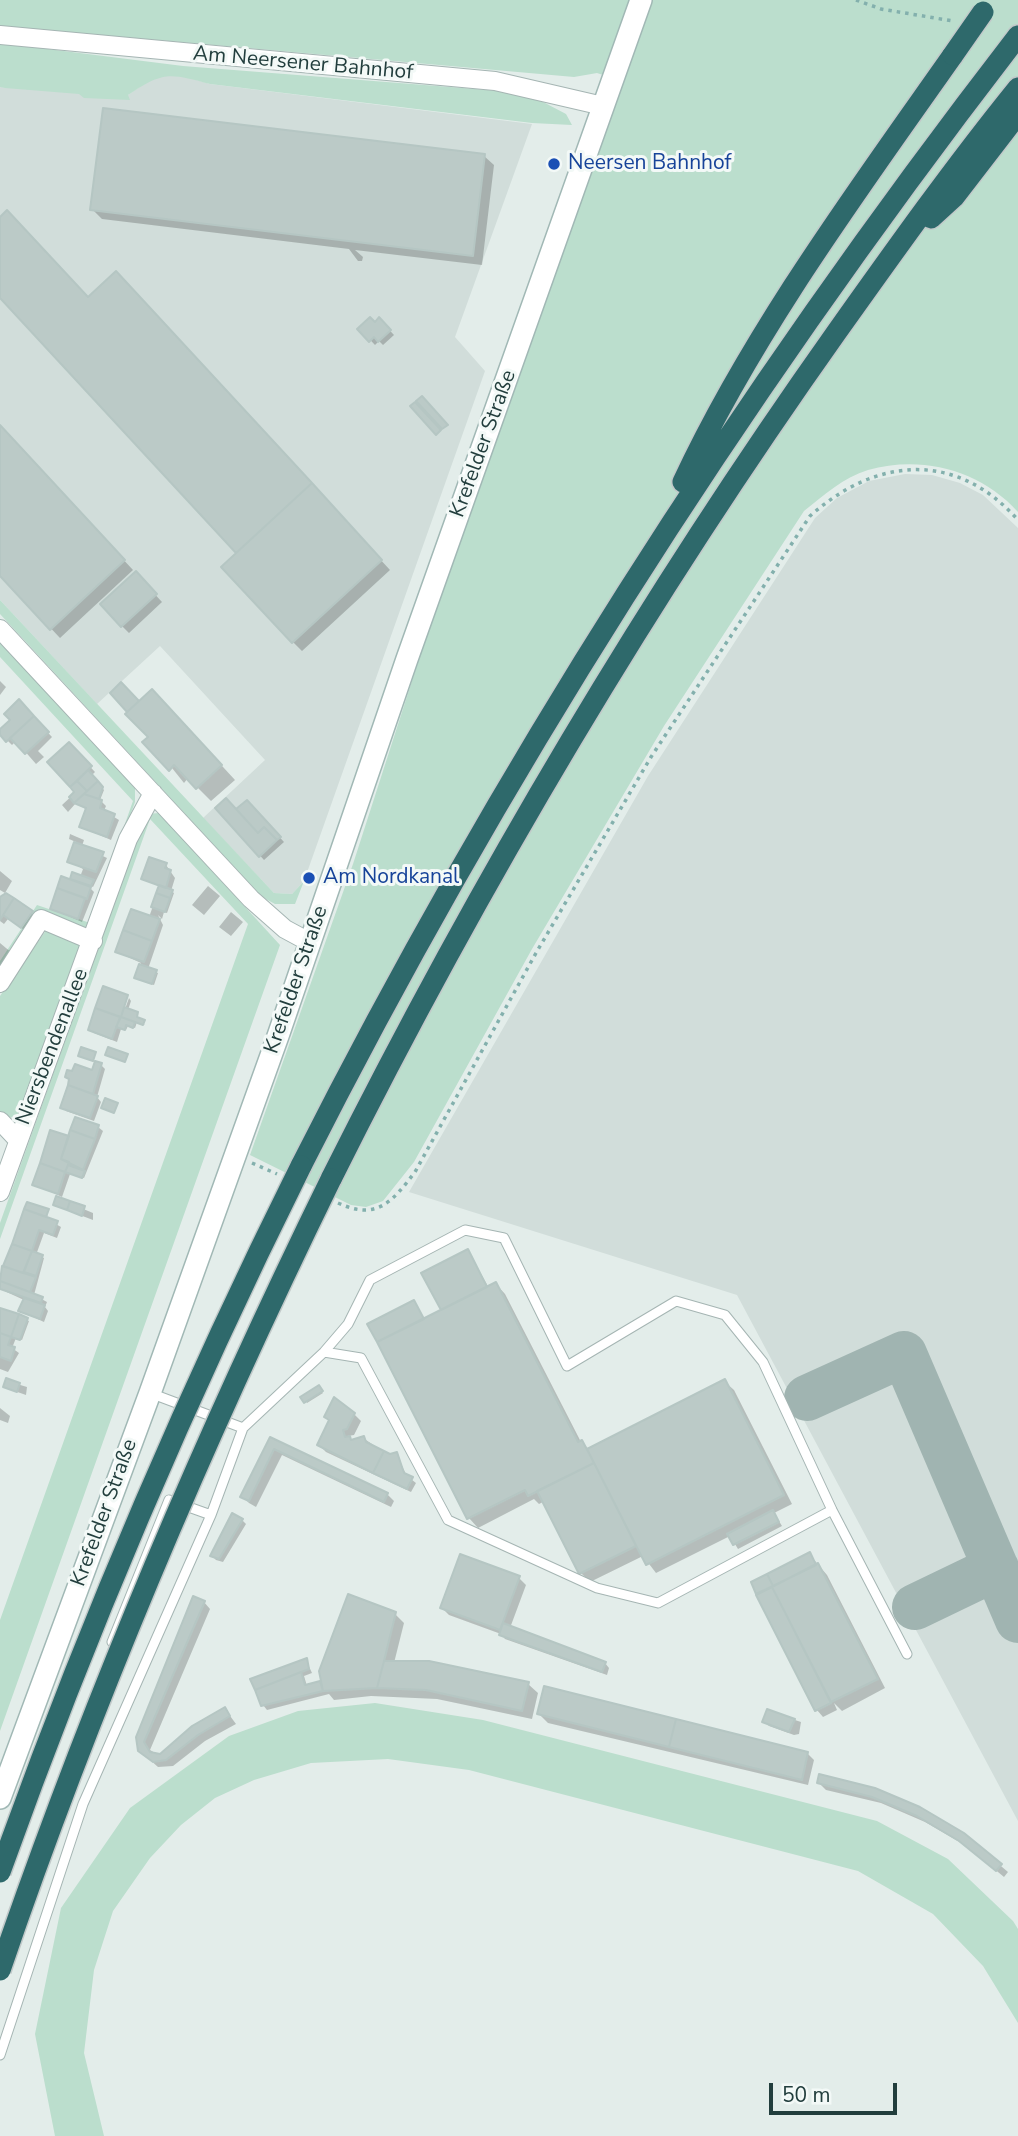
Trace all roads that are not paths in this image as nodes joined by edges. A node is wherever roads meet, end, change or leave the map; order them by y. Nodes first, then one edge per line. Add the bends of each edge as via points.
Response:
1 (641, 0) edge
2 (980, 12) edge
3 (0, 34) edge
4 (1018, 36) edge
5 (1018, 88) edge
6 (603, 106) junction
7 (1018, 114) edge
8 (894, 253) junction
9 (652, 550) junction
10 (0, 629) edge
11 (153, 793) junction
12 (93, 941) junction
13 (311, 943) junction
14 (0, 983) edge
15 (0, 1121) edge
16 (18, 1140) junction
17 (0, 1192) edge
18 (324, 1352) junction
19 (150, 1393) junction
20 (243, 1428) junction
21 (832, 1510) junction
22 (211, 1515) junction
23 (907, 1654) dead end
24 (0, 1798) edge
25 (0, 1872) edge
26 (0, 1940) edge
27 (0, 1970) edge
28 (0, 2055) edge

1 - 6 street, Krefelder Straße
2 - 9 highway, bridge via 777,316 703,440
3 - 6 street, Am Neersener Bahnhof via 488,80
4 - 9 highway via 843,267
5 - 8 highway
6 - 13 street, Krefelder Straße
7 - 8 highway via 954,197
8 - 27 highway, bridge via 737,477 588,711 454,944 256,1334 169,1530 88,1731
9 - 25 highway, bridge via 483,825 292,1171 149,1493
10 - 11 street
11 - 12 street, Niersbendenallee via 128,839
11 - 13 street via 257,905 285,929
12 - 14 street, Niersbendenallee via 41,919
12 - 16 street, Niersbendenallee
13 - 19 street, Krefelder Straße
15 - 16 street
16 - 17 street, Niersbendenallee
18 - 20 lane
18 - 21 lane via 360,1358 449,1520 597,1588 658,1603
18 - 21 lane via 348,1324 370,1279 465,1230 504,1238 567,1366 676,1301 725,1315 764,1362
19 - 20 lane
19 - 24 street, Krefelder Straße
20 - 22 lane
21 - 23 lane
22 - 26 lane via 169,1500
22 - 28 lane via 83,1804

